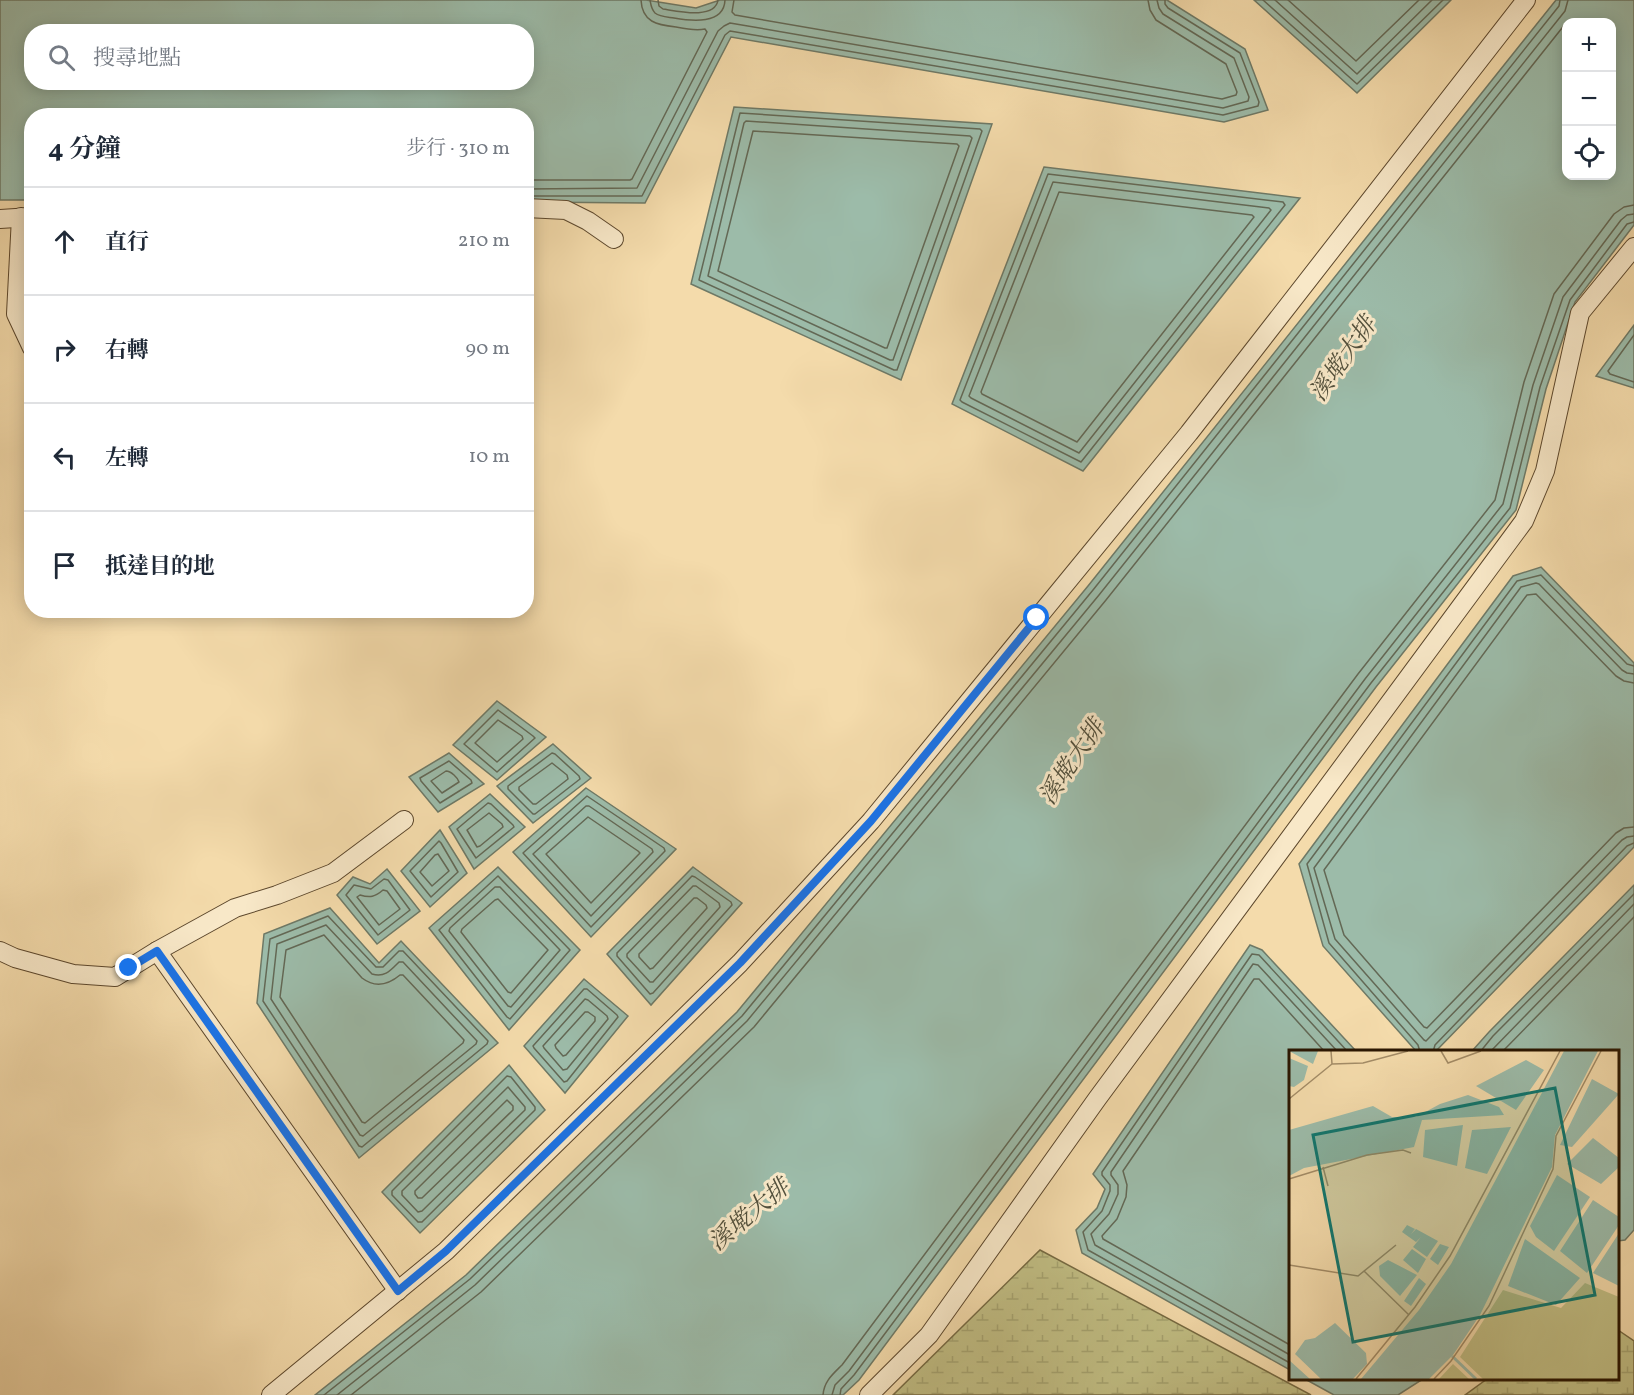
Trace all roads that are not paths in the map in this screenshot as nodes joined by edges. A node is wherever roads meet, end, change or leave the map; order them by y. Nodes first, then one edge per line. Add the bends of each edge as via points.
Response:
1 (1526, 0) edge
2 (534, 208) edge
3 (24, 217) edge
4 (0, 219) edge
5 (24, 236) edge
6 (614, 239) dead end
7 (1634, 247) edge
8 (24, 331) edge
9 (404, 820) dead end
10 (0, 951) edge
11 (157, 951) junction
12 (398, 1291) junction
13 (271, 1395) edge
14 (869, 1395) edge

1 - 12 lane via 1189,433 871,821 740,963 446,1251
2 - 6 lane via 566,210
3 - 4 lane
5 - 8 lane via 16,314
7 - 14 lane via 1580,313 1545,471 1524,521 1097,1099 929,1335
9 - 11 lane via 333,873 235,908
10 - 11 lane via 73,974 114,977
11 - 12 lane
12 - 13 lane

